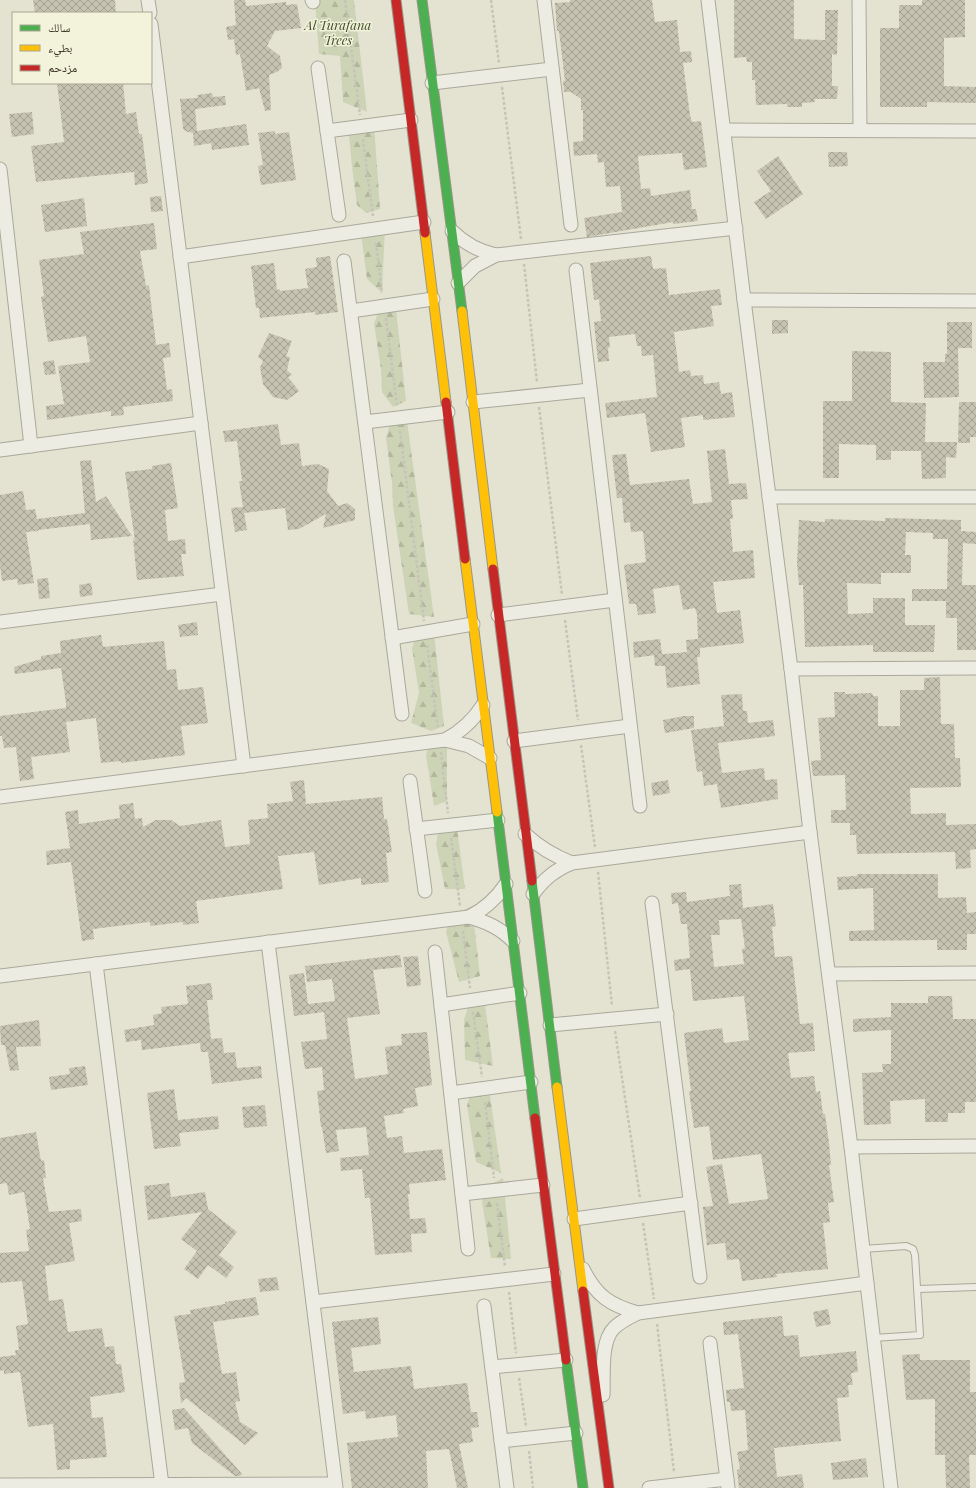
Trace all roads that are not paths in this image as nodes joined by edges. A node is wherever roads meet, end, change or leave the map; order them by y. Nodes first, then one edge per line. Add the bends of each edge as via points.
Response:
1 (148, 0) edge
2 (396, 0) edge
3 (422, 0) edge
4 (544, 0) edge
5 (708, 0) edge
6 (859, 0) edge
7 (150, 12) edge
8 (152, 32) edge
9 (318, 68) dead end
10 (552, 69) junction
11 (432, 84) junction
12 (411, 120) junction
13 (725, 130) junction
14 (860, 130) junction
15 (327, 131) junction
16 (976, 131) edge
17 (0, 169) edge
18 (437, 190) dead end
19 (339, 215) dead end
20 (424, 222) junction
21 (571, 225) dead end
22 (736, 228) junction
23 (452, 231) junction
24 (496, 255) junction
25 (180, 257) junction
26 (344, 261) dead end
27 (576, 270) dead end
28 (458, 283) junction
29 (433, 300) junction
30 (744, 300) junction
31 (976, 301) edge
32 (351, 310) junction
33 (590, 390) junction
34 (473, 402) junction
35 (448, 412) junction
36 (364, 422) junction
37 (201, 423) junction
38 (31, 446) junction
39 (0, 450) edge
40 (452, 451) junction
41 (465, 483) dead end
42 (976, 497) edge
43 (769, 498) junction
44 (222, 594) junction
45 (615, 600) junction
46 (498, 615) junction
47 (0, 622) edge
48 (473, 624) junction
49 (392, 638) junction
50 (976, 668) edge
51 (791, 669) junction
52 (483, 705) junction
53 (402, 714) dead end
54 (630, 726) junction
55 (445, 740) junction
56 (514, 741) junction
57 (490, 758) junction
58 (244, 766) junction
59 (410, 781) dead end
60 (0, 797) edge
61 (640, 806) dead end
62 (498, 820) junction
63 (416, 829) junction
64 (810, 832) junction
65 (525, 834) junction
66 (572, 863) junction
67 (506, 884) junction
68 (425, 891) dead end
69 (533, 894) junction
70 (652, 902) dead end
71 (469, 917) junction
72 (513, 941) junction
73 (268, 942) junction
74 (435, 952) dead end
75 (96, 964) junction
76 (976, 973) edge
77 (829, 974) junction
78 (0, 976) edge
79 (520, 993) junction
80 (441, 1005) junction
81 (667, 1014) junction
82 (550, 1025) junction
83 (531, 1082) junction
84 (451, 1093) junction
85 (976, 1146) edge
86 (851, 1147) junction
87 (543, 1185) junction
88 (462, 1194) junction
89 (691, 1203) junction
90 (556, 1207) dead end
91 (547, 1210) junction
92 (574, 1219) junction
93 (566, 1231) dead end
94 (468, 1249) dead end
95 (863, 1249) junction
96 (579, 1261) junction
97 (554, 1274) junction
98 (700, 1277) dead end
99 (867, 1283) junction
100 (976, 1287) edge
101 (918, 1289) junction
102 (313, 1302) junction
103 (484, 1306) dead end
104 (638, 1313) junction
105 (873, 1338) junction
106 (710, 1343) dead end
107 (566, 1360) junction
108 (492, 1367) junction
109 (600, 1420) junction
110 (576, 1432) junction
111 (501, 1441) junction
112 (727, 1483) edge
113 (162, 1485) junction
114 (0, 1486) edge
115 (336, 1486) edge
116 (507, 1488) edge
117 (583, 1488) edge
118 (609, 1488) edge
119 (649, 1488) edge
120 (891, 1488) edge

1 - 7 street
2 - 12 main road
3 - 11 main road
4 - 10 street
5 - 13 street
6 - 14 street
8 - 25 street
9 - 15 street
10 - 11 street
10 - 21 street
11 - 23 main road
12 - 15 street
12 - 20 main road via 422,177
13 - 14 street
13 - 22 street
14 - 16 street
15 - 19 street
17 - 38 street
18 - 23 main road
20 - 25 street
20 - 29 main road
22 - 24 street
22 - 30 street
23 - 24 street via 472,247
23 - 28 main road
24 - 28 street via 475,266
25 - 37 street
26 - 32 street
27 - 33 street
28 - 34 main road
29 - 32 street
29 - 35 main road
30 - 31 street
30 - 43 street
32 - 36 street
33 - 34 street
33 - 45 street
34 - 46 main road via 483,526
35 - 36 street
35 - 40 main road
36 - 49 street
37 - 38 street
37 - 44 street
38 - 39 street
40 - 41 main road
40 - 48 main road
42 - 43 street
43 - 51 street
44 - 47 street
44 - 58 street
45 - 46 street
45 - 54 street
46 - 56 main road
48 - 49 street
48 - 52 main road
49 - 53 street
50 - 51 street
51 - 64 street
52 - 55 street via 467,726
52 - 57 main road
54 - 56 street
54 - 61 street
55 - 57 street via 469,746
55 - 58 street
56 - 65 main road
57 - 62 main road
58 - 60 street
59 - 63 street
62 - 63 street
62 - 67 main road
63 - 68 street
64 - 66 street
64 - 77 street
65 - 66 street via 546,851
65 - 69 main road
66 - 69 street via 550,875
67 - 71 street via 490,903
67 - 72 main road
69 - 82 main road
70 - 81 street
71 - 72 street via 493,925
71 - 73 street
72 - 79 main road
73 - 75 street
73 - 102 street
74 - 80 street
75 - 78 street
75 - 113 street
76 - 77 street
77 - 86 street
79 - 80 street
79 - 83 main road
80 - 84 street
81 - 82 street
81 - 89 street
82 - 92 main road
83 - 84 street
83 - 87 main road
84 - 88 street
85 - 86 street
86 - 95 street
87 - 88 street
87 - 91 main road
88 - 94 street
89 - 92 street
89 - 98 street
90 - 91 main road
91 - 97 main road
92 - 96 main road
93 - 96 main road via 570,1247
95 - 99 street
95 - 101 lane via 910,1247 914,1252
96 - 104 street via 601,1296 612,1304
96 - 109 main road
97 - 102 street
97 - 107 main road
99 - 104 street
99 - 105 street
100 - 101 lane
101 - 105 lane via 920,1335
102 - 115 street
103 - 108 street
104 - 109 street via 613,1329 608,1338 604,1355
105 - 120 street
106 - 112 street
107 - 108 street
107 - 110 main road
108 - 111 street
109 - 118 main road
110 - 111 street
110 - 117 main road
111 - 116 street
112 - 119 street
113 - 114 street
113 - 115 street

